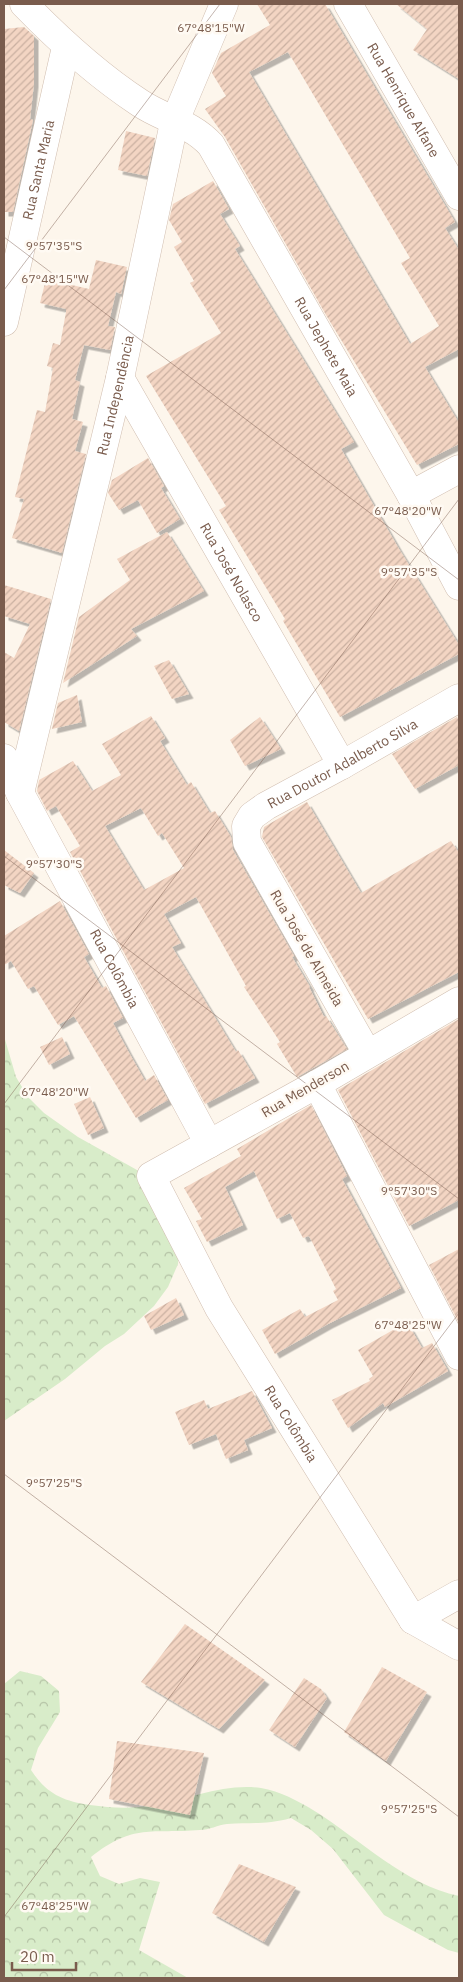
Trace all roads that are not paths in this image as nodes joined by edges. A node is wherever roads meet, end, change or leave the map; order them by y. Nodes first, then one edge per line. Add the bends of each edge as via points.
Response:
1 (24, 4) edge
2 (224, 4) edge
3 (348, 4) edge
4 (66, 47) junction
5 (174, 123) junction
6 (459, 196) edge
7 (4, 322) edge
8 (120, 378) junction
9 (459, 469) edge
10 (411, 495) junction
11 (459, 586) edge
12 (459, 698) edge
13 (4, 758) edge
14 (342, 765) junction
15 (20, 793) junction
16 (247, 842) joint
17 (459, 1001) edge
18 (367, 1053) junction
19 (317, 1084) junction
20 (209, 1144) junction
21 (151, 1176) joint
22 (459, 1356) edge
23 (459, 1594) edge
24 (413, 1620) junction
25 (459, 1646) edge

1 - 4 street, Rua Jephete Maia
2 - 5 street, Rua Independência
3 - 6 street, Rua Henrique Alfane
4 - 5 street, Rua Jephete Maia via 139,102
4 - 7 street, Rua Santa Maria
5 - 8 street, Rua Independência
5 - 10 street, Rua Jephete Maia via 193,128 211,145
8 - 14 street, Rua José Nolasco
8 - 15 street, Rua Independência
9 - 10 street
10 - 11 street, Rua Jephete Maia
12 - 14 street, Rua Doutor Adalberto Silva
13 - 15 street, Rua Colômbia
14 - 16 street, Rua Doutor Adalberto Silva via 256,813 246,826
15 - 20 street, Rua Colômbia
16 - 18 street, Rua José de Almeida
17 - 18 street, Rua Menderson
18 - 19 street, Rua Menderson
19 - 20 street, Rua Menderson
19 - 22 street
20 - 21 street, Rua Menderson
21 - 24 street, Rua Colômbia via 219,1308
23 - 24 street
24 - 25 street, Rua Colômbia

